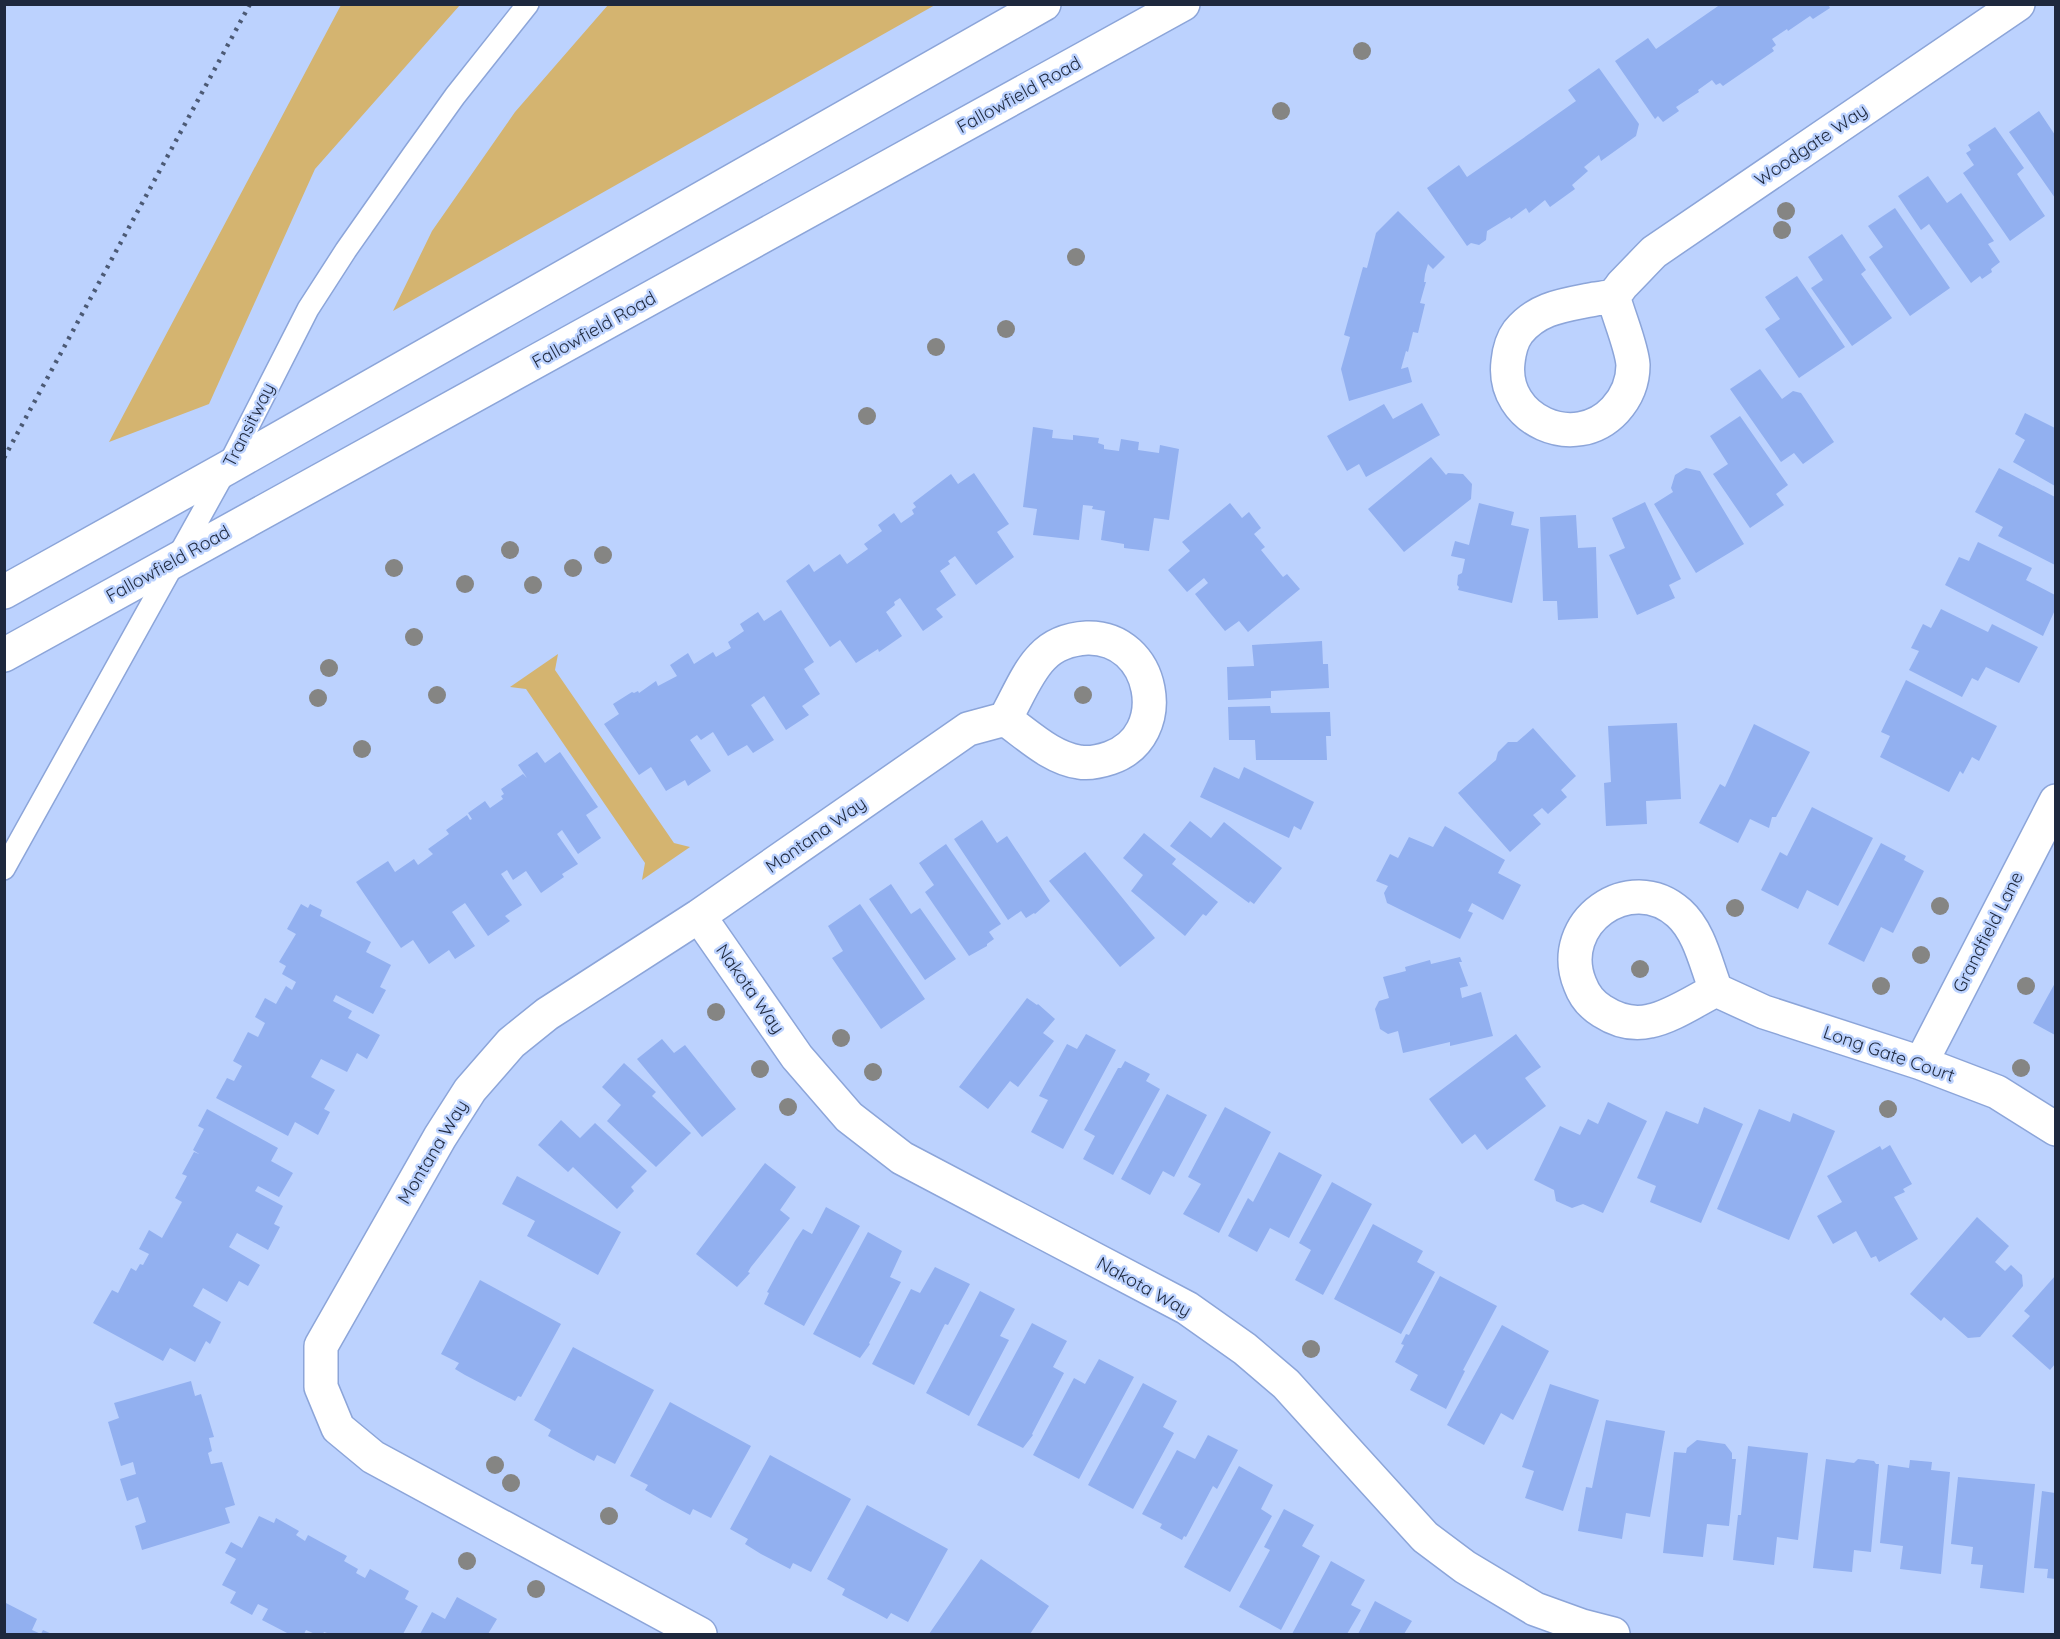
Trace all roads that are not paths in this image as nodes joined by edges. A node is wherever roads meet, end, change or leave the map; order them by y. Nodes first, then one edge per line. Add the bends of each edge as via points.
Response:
1 (528, 4) edge
2 (1044, 4) edge
3 (1183, 4) edge
4 (2018, 4) edge
5 (1613, 295) dead end
6 (227, 468) junction
7 (176, 560) junction
8 (4, 592) edge
9 (4, 655) edge
10 (1005, 719) dead end
11 (2055, 801) edge
12 (4, 869) edge
13 (699, 916) junction
14 (1716, 990) dead end
15 (1922, 1063) junction
16 (2055, 1129) edge
17 (700, 1635) edge
18 (1612, 1635) edge

1 - 6 lane, Transitway via 455,96 346,250 308,309
2 - 6 street
3 - 7 street, Fallowfield Road
4 - 5 street, Woodgate Way via 1654,252
6 - 7 lane, Transitway
6 - 8 street
7 - 9 street, Fallowfield Road
7 - 12 lane, Transitway
10 - 13 street, Montana Way via 968,729
11 - 15 street, Grandfield Lane
13 - 17 street, Montana Way via 547,1014 512,1043 470,1090 321,1346 321,1387 338,1428 373,1457
13 - 18 street, Nakota Way via 797,1057 849,1117 902,1158 1187,1308 1286,1384 1425,1537 1465,1567 1535,1609
14 - 15 street, Long Gate Court via 1764,1012
15 - 16 street, Long Gate Court via 1997,1092

